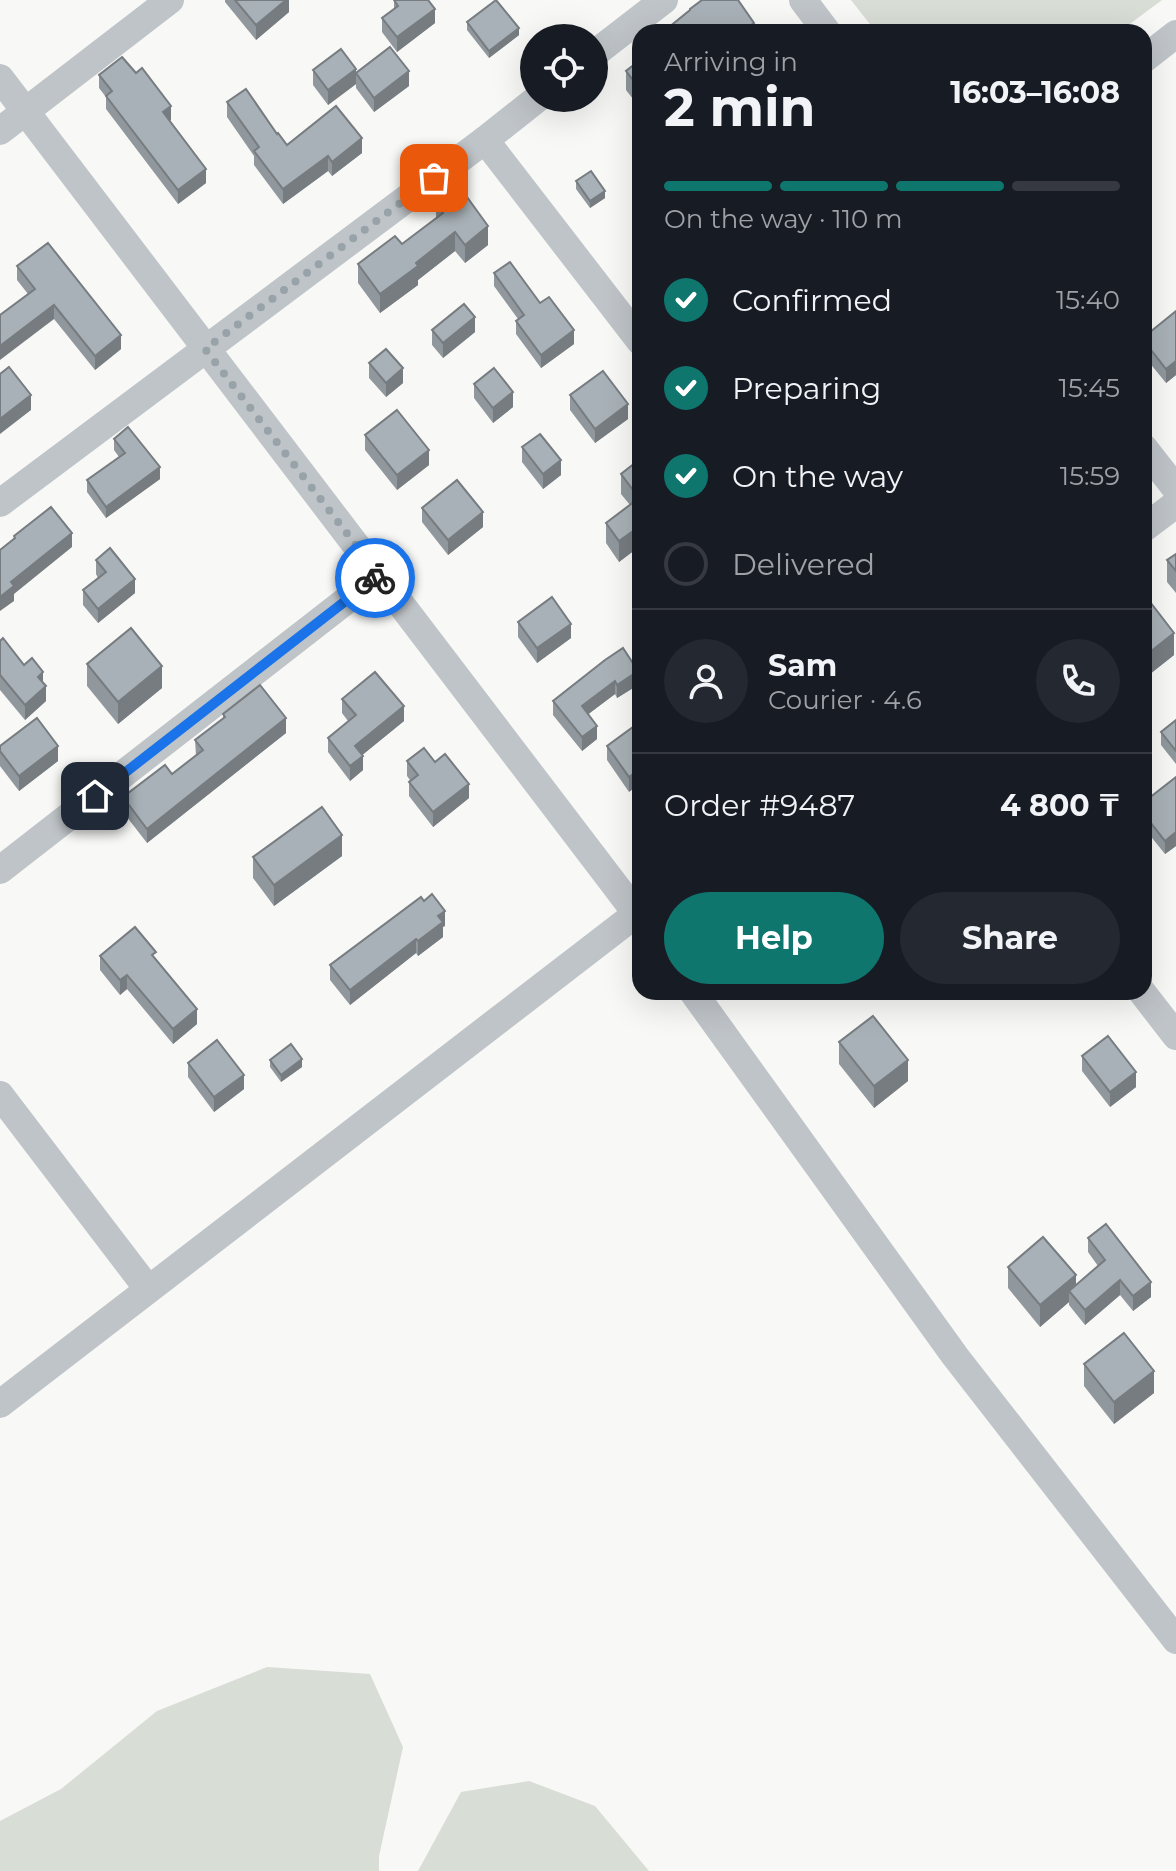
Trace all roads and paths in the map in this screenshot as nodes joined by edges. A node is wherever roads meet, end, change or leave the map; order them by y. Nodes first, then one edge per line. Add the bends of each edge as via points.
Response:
1 (170, 0) edge
2 (664, 0) edge
3 (803, 0) edge
4 (633, 24) edge
5 (821, 24) edge
6 (632, 25) edge
7 (1176, 34) edge
8 (608, 43) edge
9 (1152, 53) edge
10 (0, 78) edge
11 (25, 112) junction
12 (520, 112) edge
13 (0, 131) edge
14 (485, 140) junction
15 (632, 331) edge
16 (205, 349) junction
17 (1152, 458) edge
18 (1176, 489) edge
19 (0, 503) edge
20 (1176, 504) edge
21 (1152, 522) edge
22 (379, 575) junction
23 (0, 870) edge
24 (632, 905) edge
25 (632, 919) edge
26 (699, 1000) edge
27 (1148, 1000) edge
28 (1176, 1036) edge
29 (0, 1095) edge
30 (148, 1289) junction
31 (0, 1404) edge
32 (1176, 1640) edge

1 - 11 street
2 - 4 street
3 - 5 street
6 - 8 street
7 - 9 street
10 - 11 street
11 - 13 street
11 - 16 street
12 - 14 street
14 - 15 street
14 - 16 street
16 - 19 street
16 - 22 street
17 - 18 street
20 - 21 street
22 - 23 street
22 - 24 street
25 - 30 street
26 - 32 street via 955,1356
27 - 28 street
29 - 30 street
30 - 31 street

